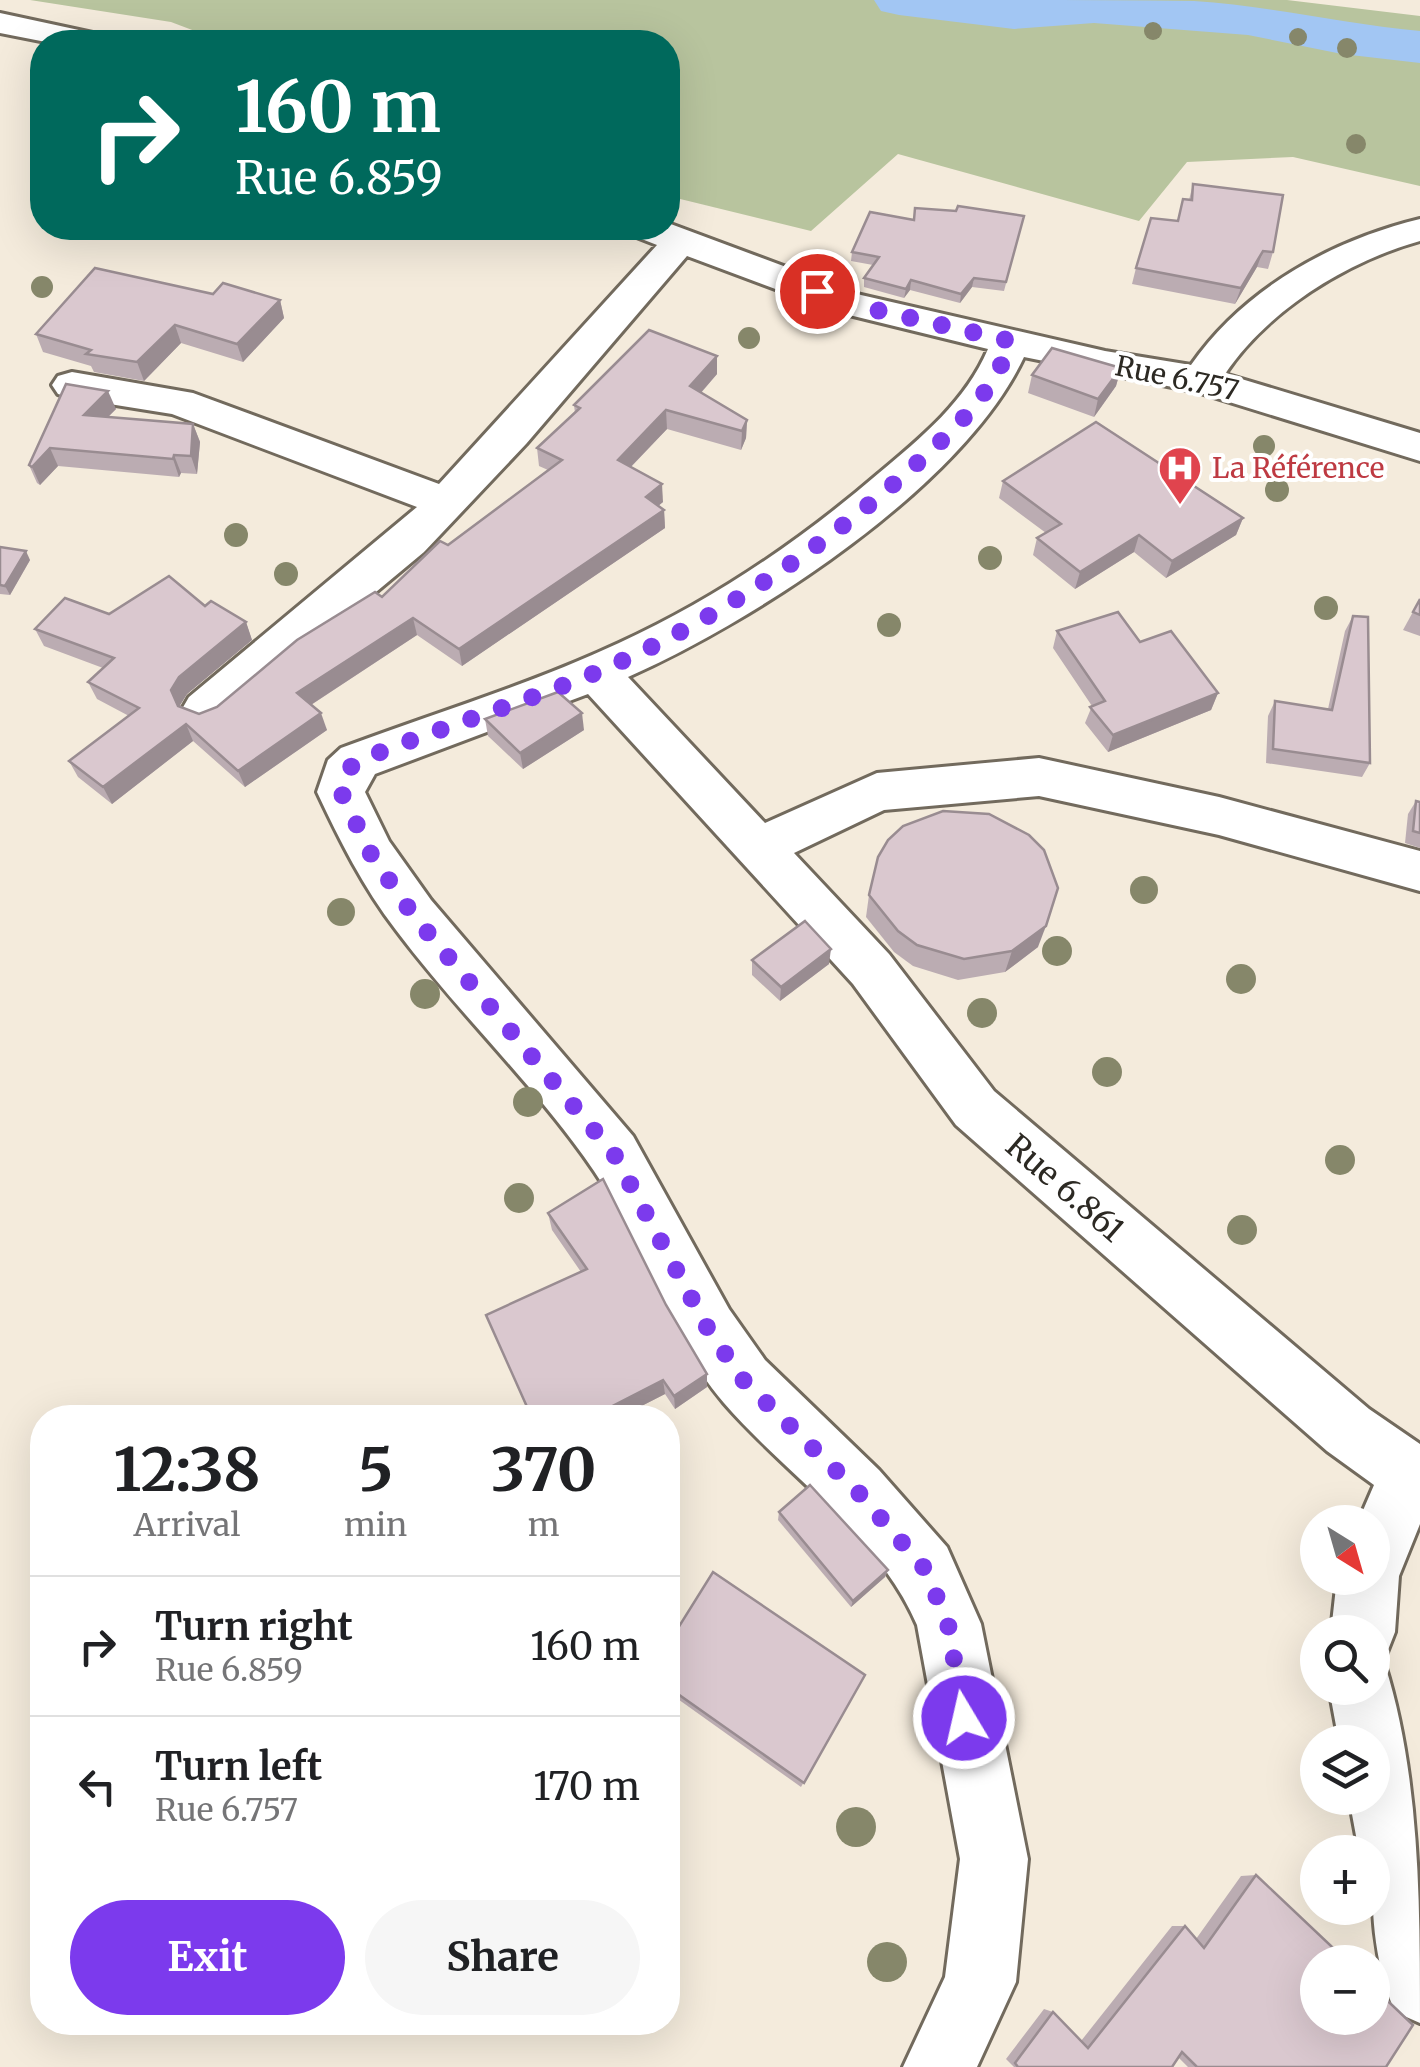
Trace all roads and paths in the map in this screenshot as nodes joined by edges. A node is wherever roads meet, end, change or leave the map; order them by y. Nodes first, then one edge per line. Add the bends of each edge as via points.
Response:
1 (0, 23) edge
2 (33, 30) edge
3 (1420, 230) edge
4 (680, 239) edge
5 (660, 240) edge
6 (1011, 341) junction
7 (1201, 380) junction
8 (72, 386) edge
9 (1420, 447) edge
10 (445, 502) junction
11 (596, 672) junction
12 (205, 709) edge
13 (759, 848) junction
14 (1420, 872) edge
15 (1415, 1475) edge
16 (1390, 1527) edge
17 (1386, 1815) edge
18 (1420, 1987) edge
19 (939, 2067) edge

1 - 2 street
3 - 7 street via 1273,301 1240,327
4 - 6 street, Rue 6.757 via 850,304
5 - 10 street via 512,434
6 - 7 street, Rue 6.757
6 - 11 street via 980,402 864,511 738,596
7 - 9 street, Rue 6.757
8 - 10 street via 179,402
10 - 12 street via 408,541
11 - 13 street, Rue 6.861
11 - 19 street via 358,761 344,773 341,792 371,854 413,915 614,1154 708,1329 744,1381 858,1492 925,1569 948,1624 994,1859 980,1982
13 - 14 street via 877,792 1039,777 1220,816
13 - 15 street, Rue 6.861 via 871,969 975,1108 1319,1405
15 - 16 street
17 - 18 street

